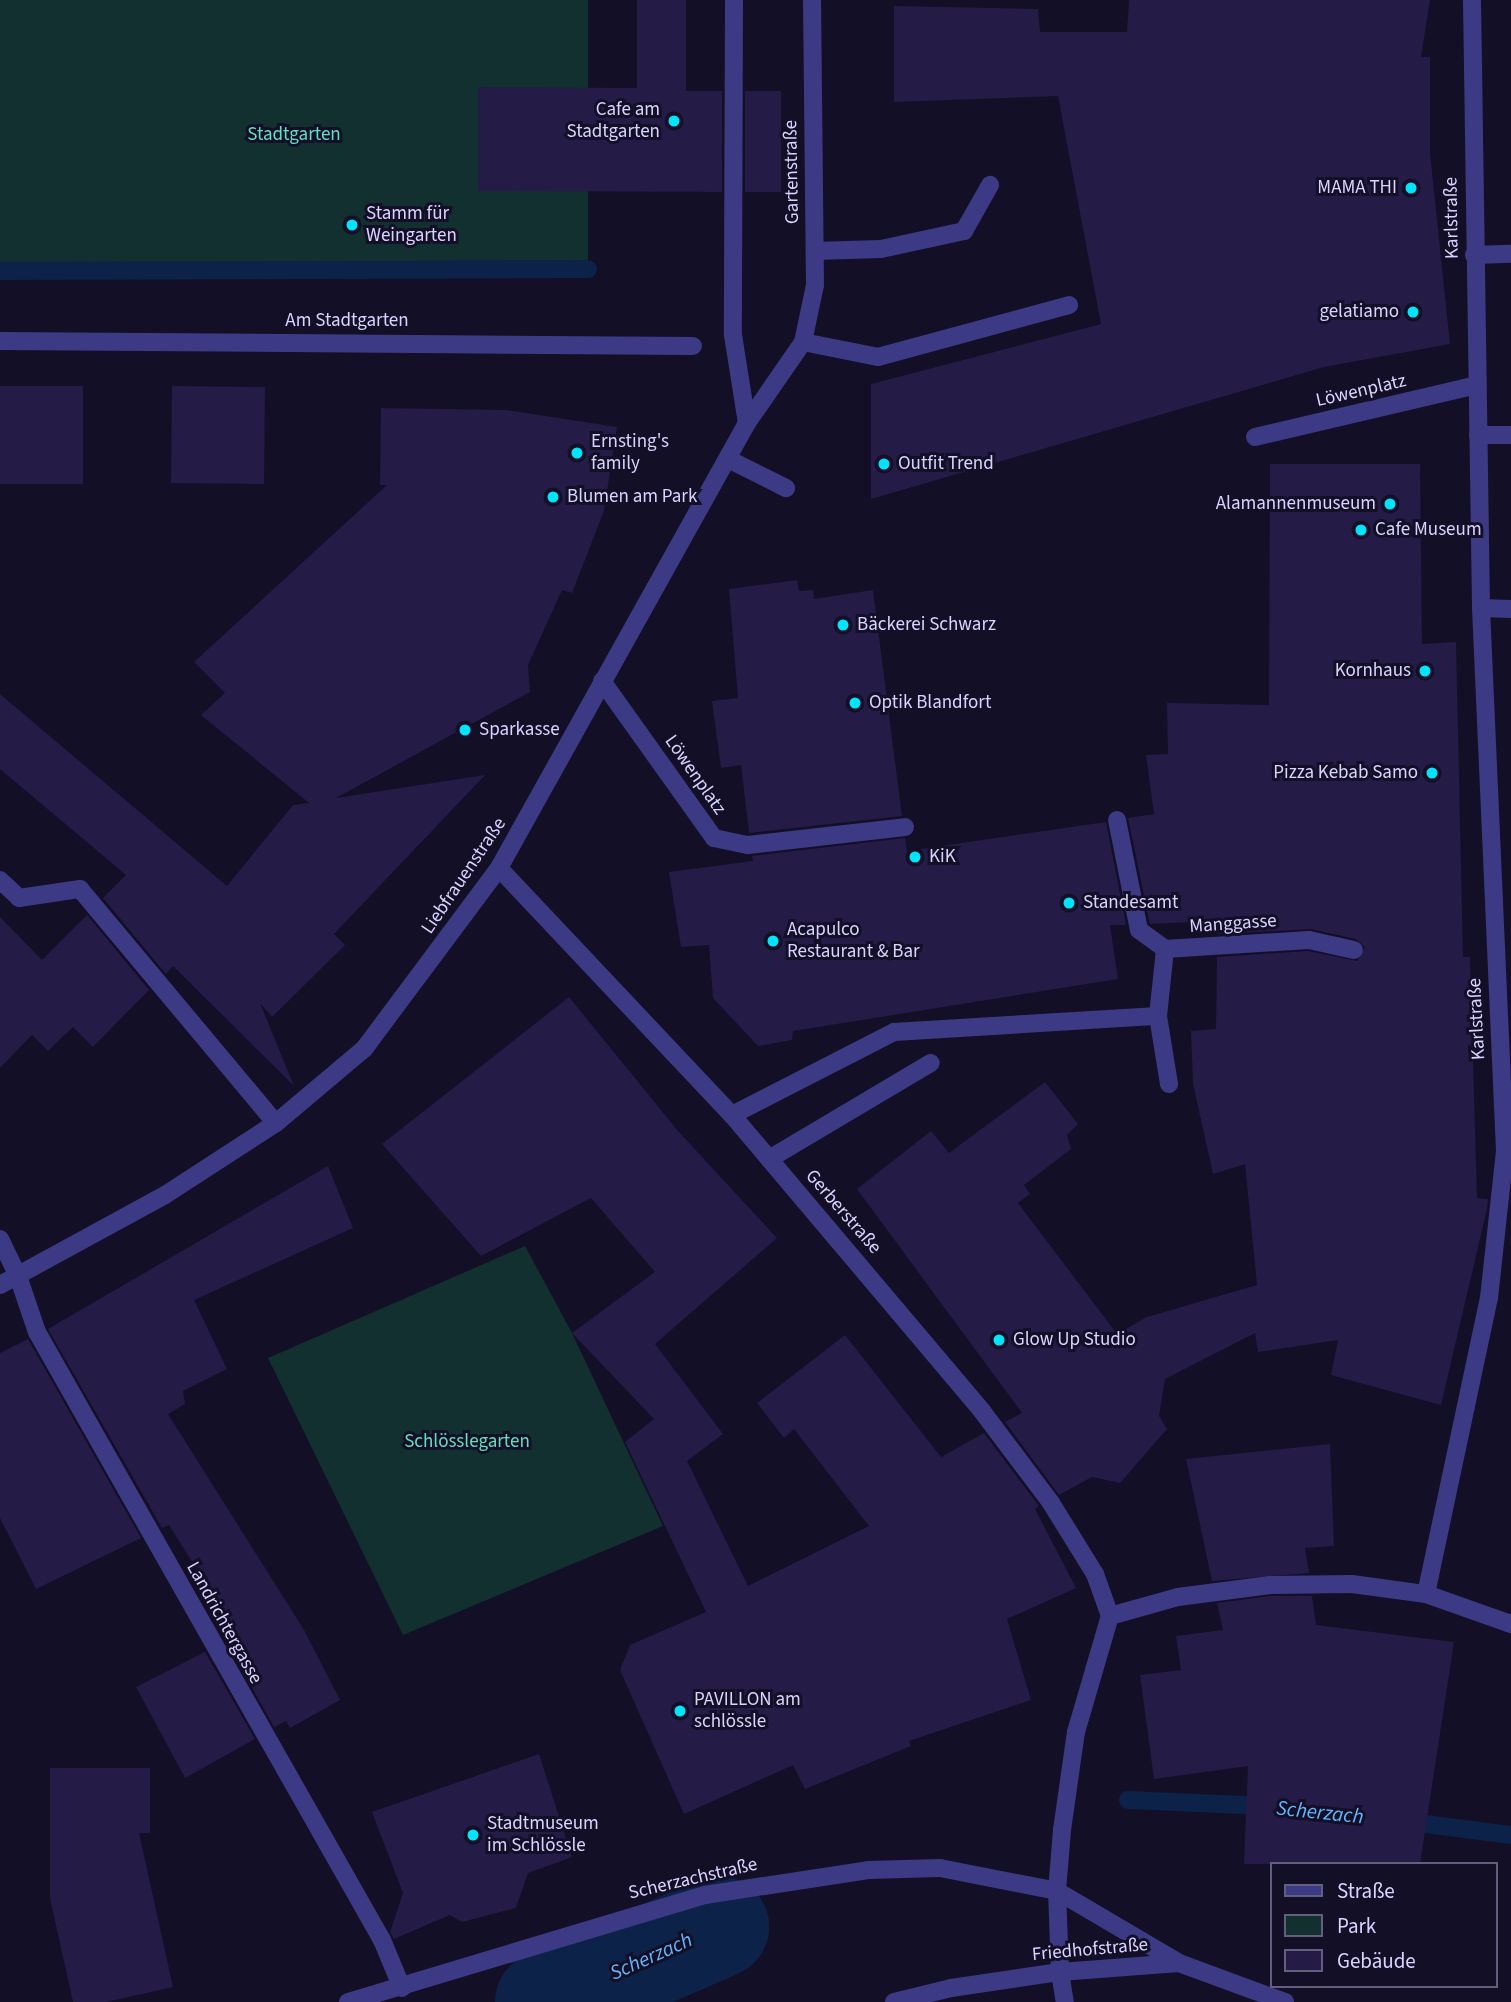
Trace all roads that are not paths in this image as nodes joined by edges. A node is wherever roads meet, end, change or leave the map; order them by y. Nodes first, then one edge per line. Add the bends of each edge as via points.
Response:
1 (734, 0) edge
2 (812, 0) edge
3 (1472, 0) edge
4 (990, 185) dead end
5 (815, 251) junction
6 (1511, 254) edge
7 (1474, 255) junction
8 (1069, 305) dead end
9 (0, 341) edge
10 (803, 342) junction
11 (693, 346) dead end
12 (1477, 385) junction
13 (747, 423) junction
14 (1478, 435) junction
15 (1511, 435) edge
16 (1255, 437) dead end
17 (728, 459) junction
18 (786, 488) dead end
19 (1481, 608) junction
20 (1511, 609) edge
21 (602, 681) junction
22 (1117, 820) dead end
23 (905, 827) dead end
24 (499, 868) junction
25 (0, 880) edge
26 (1165, 949) junction
27 (1354, 950) dead end
28 (1158, 1016) junction
29 (931, 1063) dead end
30 (1169, 1084) dead end
31 (732, 1115) junction
32 (276, 1123) junction
33 (1508, 1151) edge
34 (769, 1159) junction
35 (0, 1239) edge
36 (18, 1276) junction
37 (0, 1285) edge
38 (1426, 1594) junction
39 (1110, 1616) junction
40 (1511, 1624) edge
41 (1057, 1891) junction
42 (1180, 1963) junction
43 (1060, 1972) junction
44 (402, 1987) junction
45 (348, 2002) edge
46 (894, 2002) edge
47 (1065, 2002) edge
48 (1285, 2002) edge

1 - 13 street via 733,335
2 - 5 street, Gartenstraße
3 - 7 street, Karlstraße
4 - 5 street via 964,232 881,249
5 - 10 street, Gartenstraße via 815,285
6 - 7 street
7 - 12 street, Karlstraße
8 - 10 street via 878,357
9 - 11 street, Am Stadtgarten
10 - 13 street, Liebfrauenstraße
12 - 14 street, Karlstraße
12 - 16 street, Löwenplatz
13 - 17 street, Liebfrauenstraße
14 - 15 street
14 - 19 street, Karlstraße
17 - 18 street
17 - 21 street, Liebfrauenstraße
19 - 20 street
19 - 33 street, Karlstraße
21 - 23 street, Löwenplatz via 714,838 748,845
21 - 24 street, Liebfrauenstraße
22 - 26 street via 1139,930
24 - 31 street, Gerberstraße
24 - 32 street, Liebfrauenstraße via 364,1049
25 - 32 street via 19,898 80,889
26 - 27 street, Manggasse via 1309,940
26 - 28 street, Manggasse
28 - 30 street, Manggasse
28 - 31 street via 894,1032
29 - 34 street
31 - 34 street, Gerberstraße
32 - 36 street, Liebfrauenstraße via 165,1195
33 - 38 street, Karlstraße via 1489,1298
34 - 39 street, Gerberstraße via 888,1298 1051,1503 1095,1574
35 - 36 street, Landrichtergasse
36 - 37 street, Liebfrauenstraße
36 - 44 street, Landrichtergasse via 37,1332 382,1940
38 - 39 street via 1352,1584 1270,1585 1178,1597
38 - 40 street
39 - 41 street via 1076,1732
41 - 42 street, Scherzachstraße
41 - 43 street
41 - 44 street, Scherzachstraße via 940,1868 758,1884 620,1919
42 - 43 street, Friedhofstraße
42 - 48 street, Friedhofstraße
43 - 46 street, Friedhofstraße via 951,1987
43 - 47 street
44 - 45 street, Scherzachstraße

